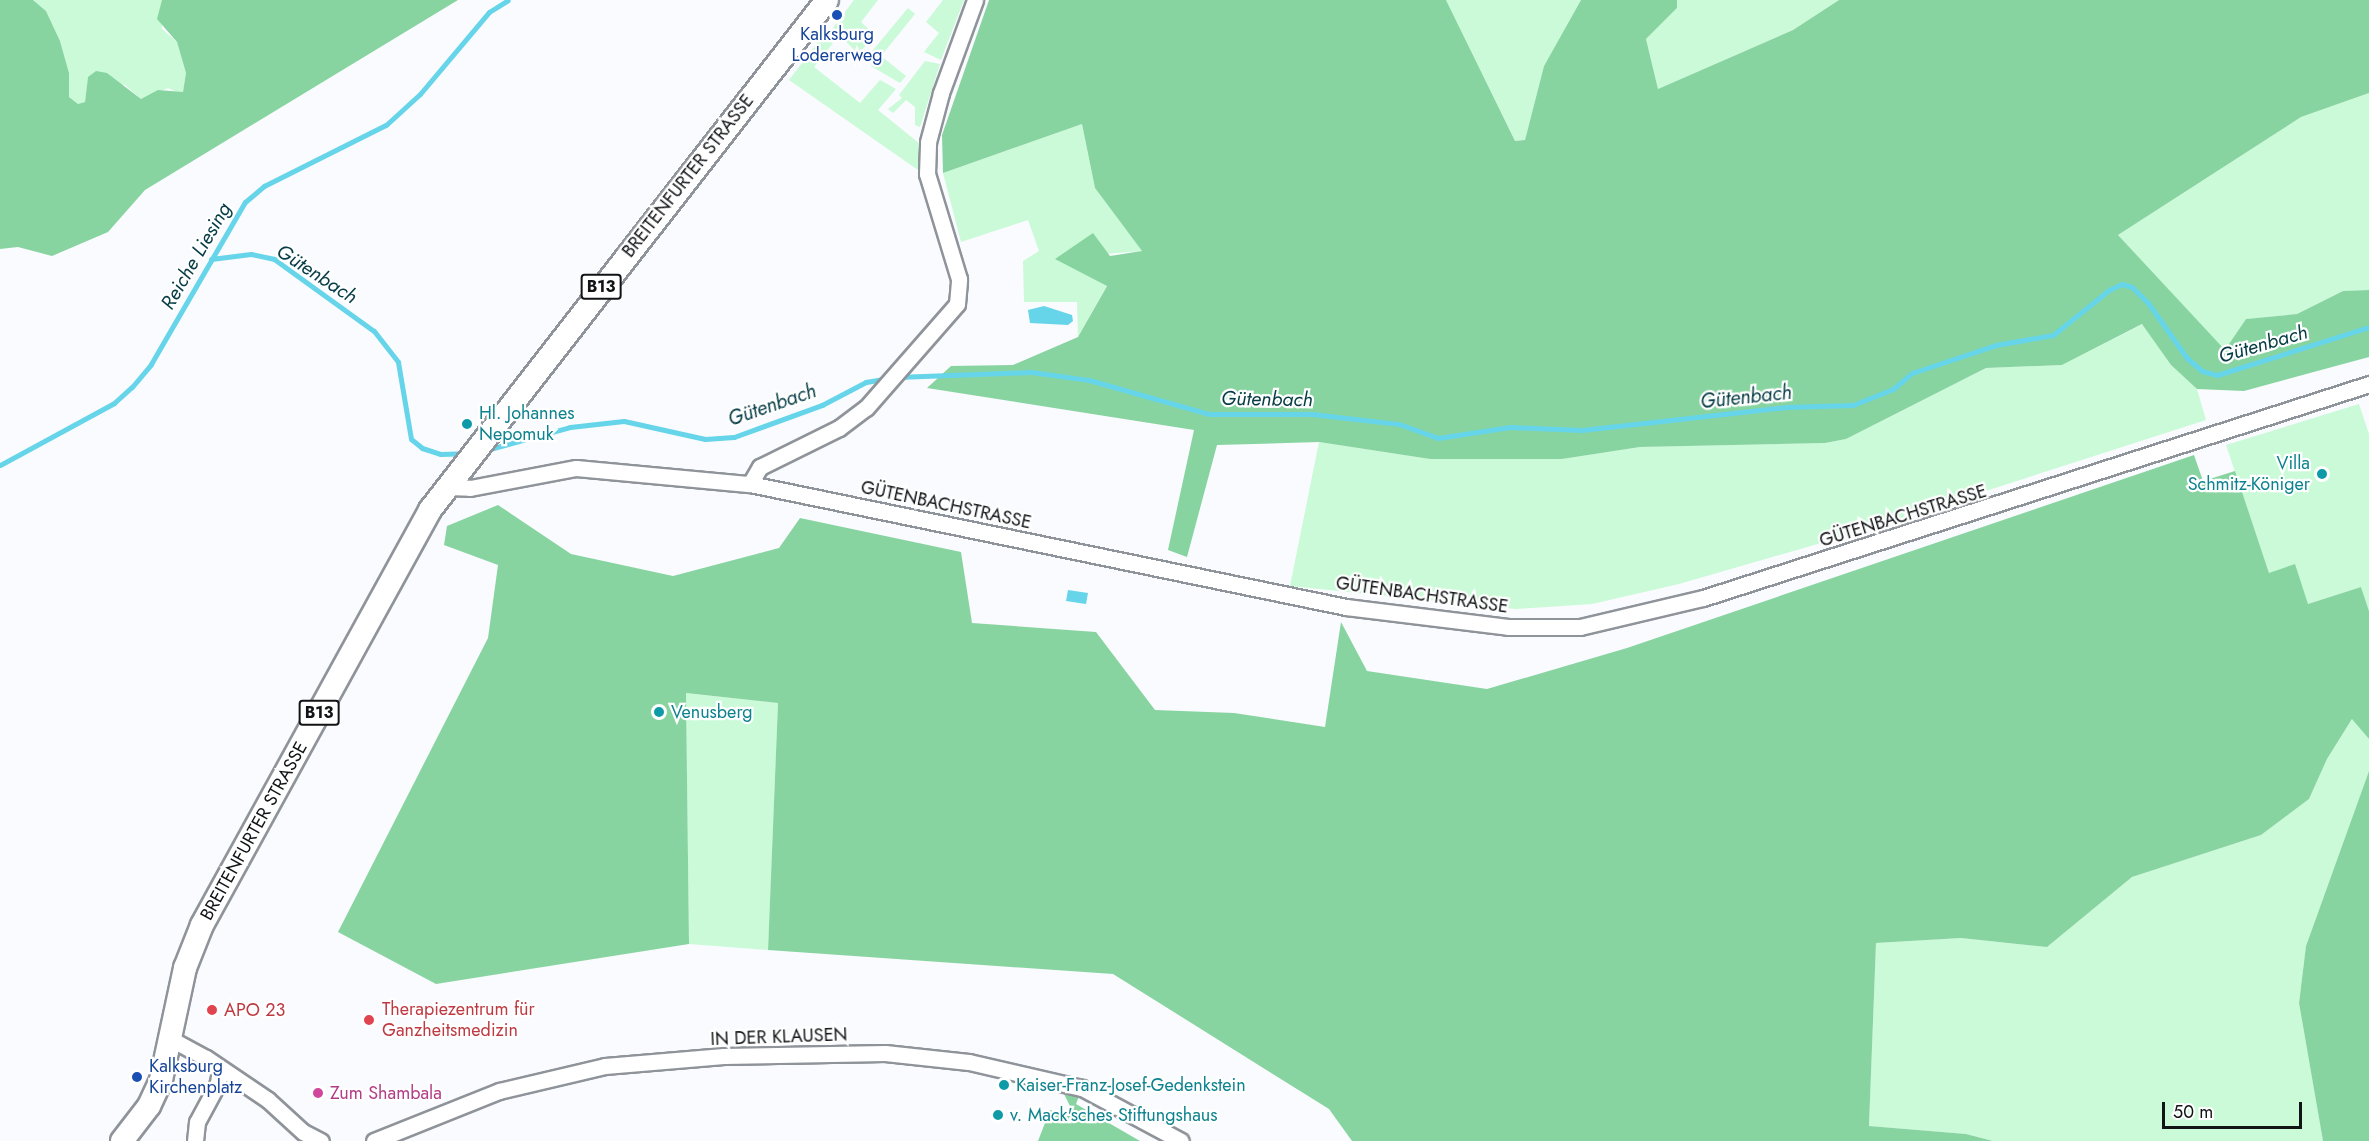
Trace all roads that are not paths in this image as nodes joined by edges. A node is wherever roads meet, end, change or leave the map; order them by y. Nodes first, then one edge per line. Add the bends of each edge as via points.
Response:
1 (827, 0) edge
2 (975, 0) edge
3 (2369, 384) edge
4 (452, 479) junction
5 (750, 484) junction
6 (170, 1038) junction
7 (220, 1070) junction
8 (122, 1141) edge
9 (195, 1141) edge
10 (321, 1141) edge
11 (374, 1141) edge
12 (1181, 1141) edge

1 - 4 main road, BREITENFURTER STRASSE / B13
2 - 5 street via 941,93 928,142 927,174 959,279 957,304 879,395 839,428 760,467
3 - 5 street, GÜTENBACHSTRASSE via 1703,598 1580,627 1508,627 1347,607
4 - 5 street, GÜTENBACHSTRASSE via 470,488 576,468
4 - 6 main road, BREITENFURTER STRASSE / B13 via 430,510 202,925 185,968
6 - 7 street
6 - 8 main road, BREITENFURTER STRASSE / B13 via 165,1069 154,1095
7 - 9 street via 218,1083 197,1122
7 - 10 street via 268,1100 303,1132
11 - 12 street, IN DER KLAUSEN via 499,1091 605,1066 724,1056 885,1053 969,1062 1082,1088

